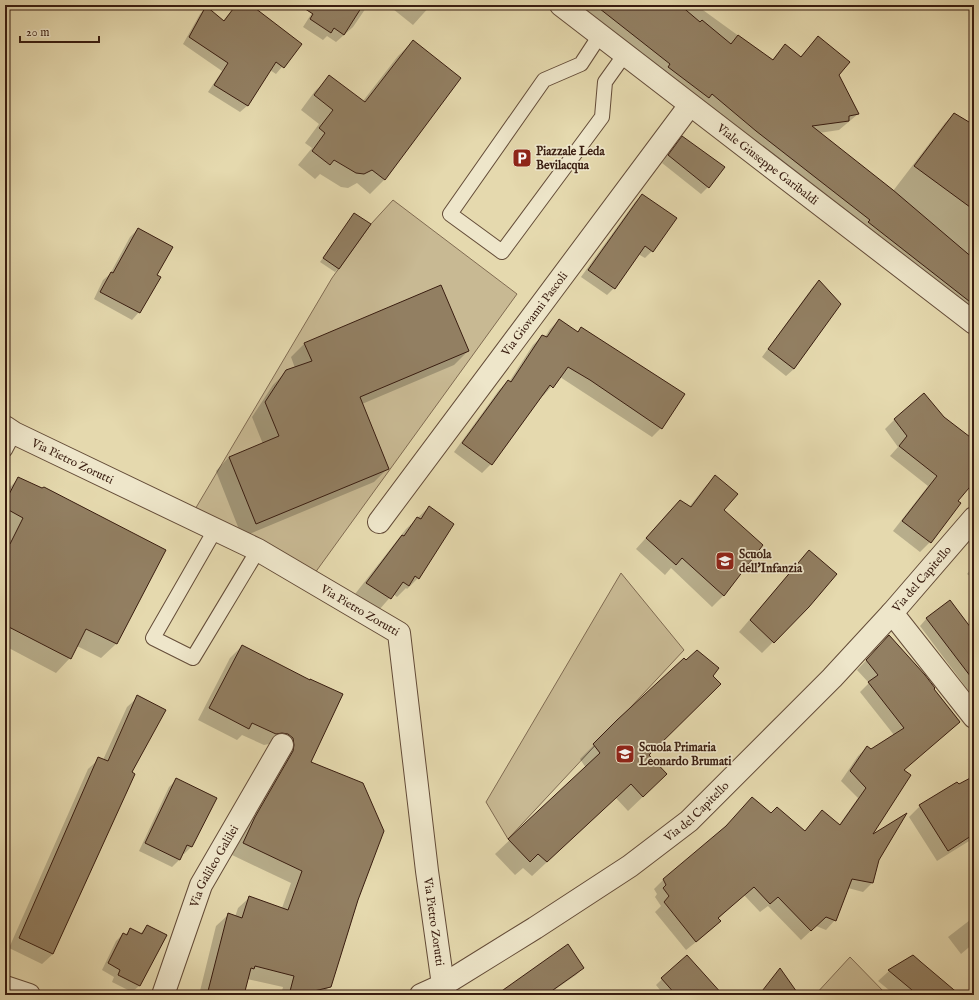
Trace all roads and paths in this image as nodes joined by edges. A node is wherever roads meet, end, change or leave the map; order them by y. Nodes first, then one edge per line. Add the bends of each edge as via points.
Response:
1 (561, 5) edge
2 (600, 36) junction
3 (625, 54) junction
4 (690, 105) junction
5 (974, 323) edge
6 (8, 436) edge
7 (974, 518) edge
8 (379, 522) dead end
9 (215, 530) junction
10 (258, 550) junction
11 (892, 613) junction
12 (974, 717) edge
13 (282, 745) dead end
14 (443, 985) junction
15 (5, 987) edge
16 (29, 995) edge
17 (163, 995) edge
18 (421, 995) edge

1 - 2 street, Viale Giuseppe Garibaldi
2 - 3 street, Viale Giuseppe Garibaldi
2 - 3 lane via 581,64 544,80 450,214 502,252 602,117 605,82
3 - 4 street, Viale Giuseppe Garibaldi
4 - 5 street, Viale Giuseppe Garibaldi
4 - 8 street, Via Giovanni Pascoli
6 - 9 street, Via Pietro Zorutti
7 - 11 street, Via del Capitello
9 - 10 street, Via Pietro Zorutti
9 - 10 lane via 153,638 193,658
10 - 14 street, Via Pietro Zorutti via 399,633
11 - 12 street
11 - 14 street, Via del Capitello via 832,678 689,821 630,866
13 - 17 street, Via Galileo Galilei via 201,885
14 - 18 street, Via del Capitello
15 - 16 street

